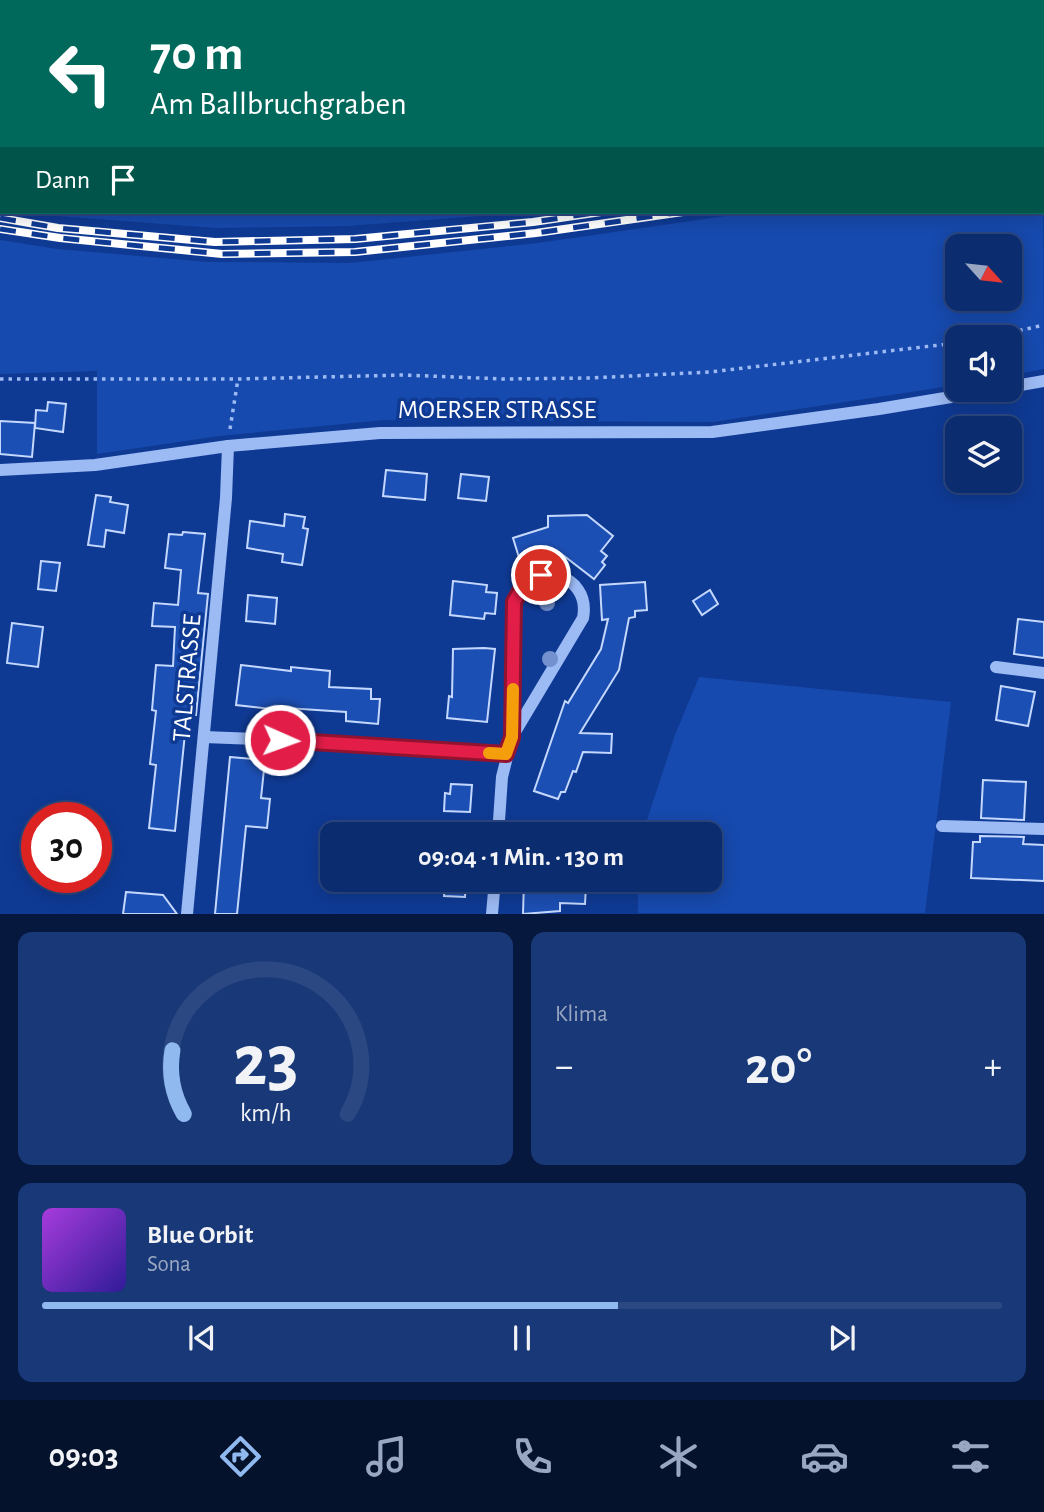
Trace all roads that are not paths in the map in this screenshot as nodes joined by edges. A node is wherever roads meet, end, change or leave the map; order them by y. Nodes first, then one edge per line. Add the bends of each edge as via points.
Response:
1 (1044, 381) edge
2 (1022, 385) edge
3 (945, 398) edge
4 (228, 446) junction
5 (0, 470) edge
6 (996, 667) dead end
7 (1044, 673) edge
8 (204, 737) junction
9 (512, 737) junction
10 (506, 754) junction
11 (499, 822) edge
12 (942, 825) dead end
13 (1044, 829) edge
14 (494, 892) edge
15 (187, 914) edge
16 (492, 914) edge

1 - 2 street
3 - 4 street, MOERSER STRASSE via 712,432 380,433
4 - 5 street, MOERSER STRASSE via 95,466
4 - 8 street, TALSTRASSE
6 - 7 street
8 - 10 street
8 - 15 street, TALSTRASSE
9 - 9 street via 583,618 579,592 556,575 529,580 514,602
9 - 10 street
10 - 11 street
12 - 13 street
14 - 16 street

